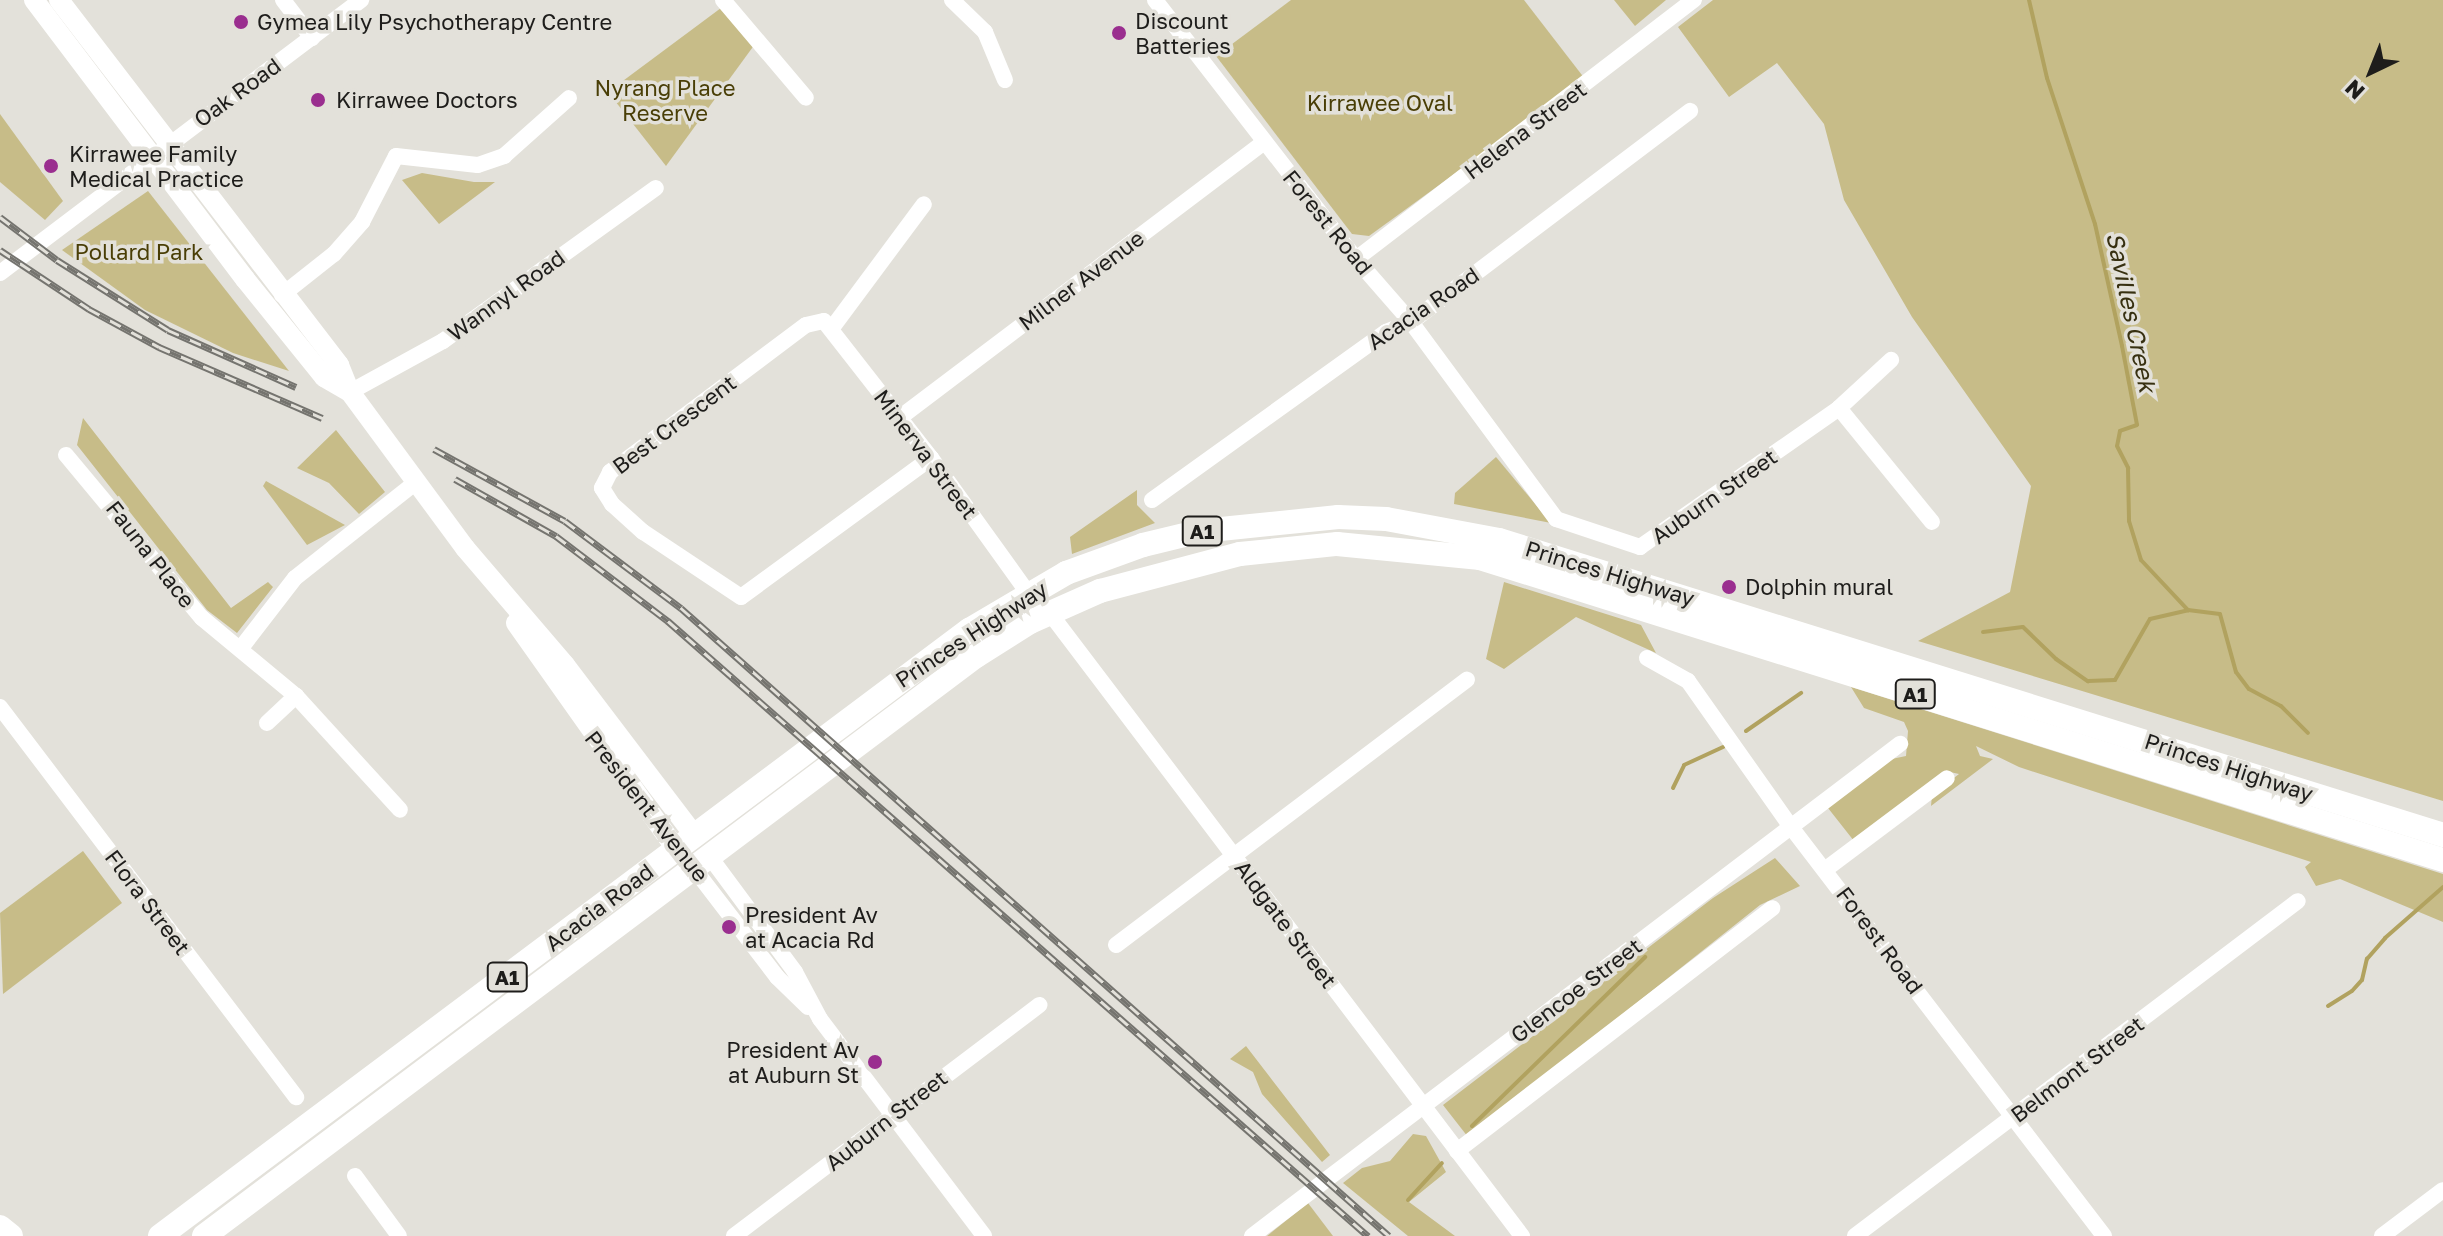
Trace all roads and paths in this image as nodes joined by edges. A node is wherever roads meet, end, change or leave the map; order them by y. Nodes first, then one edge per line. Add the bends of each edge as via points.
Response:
1 (34, 0) edge
2 (59, 0) edge
3 (283, 0) edge
4 (361, 0) edge
5 (723, 0) edge
6 (952, 0) edge
7 (1155, 0) edge
8 (1694, 0) edge
9 (312, 38) junction
10 (1005, 80) dead end
11 (569, 98) dead end
12 (806, 98) dead end
13 (1690, 111) dead end
14 (1264, 142) junction
15 (159, 150) junction
16 (656, 188) dead end
17 (924, 204) dead end
18 (1356, 259) junction
19 (4, 270) edge
20 (282, 295) junction
21 (1411, 322) junction
22 (826, 324) junction
23 (1891, 360) dead end
24 (350, 392) junction
25 (1839, 408) junction
26 (898, 419) junction
27 (1499, 446) joint
28 (66, 455) dead end
29 (931, 458) junction
30 (415, 483) junction
31 (1152, 500) dead end
32 (1932, 522) dead end
33 (1028, 593) junction
34 (1049, 612) junction
35 (241, 648) junction
36 (1647, 658) dead end
37 (1467, 680) dead end
38 (296, 696) junction
39 (0, 707) edge
40 (845, 720) joint
41 (267, 723) dead end
42 (865, 737) joint
43 (1900, 744) dead end
44 (1947, 778) dead end
45 (400, 810) dead end
46 (1791, 827) junction
47 (2443, 835) edge
48 (685, 842) junction
49 (1236, 855) junction
50 (2443, 860) edge
51 (703, 863) junction
52 (1826, 869) junction
53 (2298, 901) dead end
54 (1772, 908) dead end
55 (1116, 945) dead end
56 (1039, 1005) dead end
57 (296, 1097) dead end
58 (1422, 1106) junction
59 (892, 1115) junction
60 (2013, 1117) junction
61 (1457, 1151) junction
62 (355, 1176) dead end
63 (2443, 1190) edge
64 (0, 1227) edge
65 (166, 1233) edge
66 (11, 1236) edge
67 (204, 1236) edge
68 (399, 1236) edge
69 (734, 1236) edge
70 (984, 1236) edge
71 (1252, 1236) edge
72 (1522, 1236) edge
73 (1855, 1236) edge
74 (2104, 1236) edge
75 (2382, 1236) edge

1 - 15 main road, President Avenue
2 - 15 main road, President Avenue
3 - 9 street
4 - 9 street, Oak Road
5 - 12 street via 755,44
6 - 10 street via 985,32
7 - 14 street, Forest Road
8 - 18 street, Helena Street
9 - 15 street, Oak Road
11 - 20 street via 527,140 491,161 478,165 396,156 362,222 334,254
13 - 21 street, Acacia Road
14 - 18 street, Forest Road
14 - 26 street, Milner Avenue
15 - 19 street, Oak Road
15 - 20 main road, President Avenue
15 - 24 main road, President Avenue via 324,377
16 - 24 street, Wannyl Road via 443,341
17 - 22 street
18 - 21 street, Forest Road
20 - 24 main road, President Avenue via 339,365
21 - 27 street, Forest Road
21 - 31 street, Acacia Road via 1386,332
22 - 26 street, Minerva Street
22 - 29 street, Best Crescent via 610,472 603,481 607,499 643,532 741,597
23 - 25 street, Auburn Street
24 - 30 main road, President Avenue
25 - 27 street, Auburn Street via 1640,547 1556,519
25 - 32 street
26 - 29 street, Minerva Street
28 - 35 street, Fauna Place via 92,479 202,618
29 - 33 street, Minerva Street
30 - 35 street via 295,578
30 - 48 main road, President Avenue via 490,581 584,725
33 - 40 highway, Princes Highway / A1
33 - 47 highway, Princes Highway / A1 via 1133,548 1242,524 1338,517 1438,527 1592,567
34 - 42 highway, Princes Highway / A1 via 976,656
34 - 49 street, Aldgate Street
34 - 50 highway, Princes Highway / A1 via 1125,582 1240,554 1337,544 1448,552
35 - 38 street, Fauna Place
36 - 46 street, Forest Road via 1688,681
37 - 49 street
38 - 41 street
38 - 45 street, Fauna Place
39 - 57 street, Flora Street
40 - 48 highway, Acacia Road / A1
42 - 51 highway, Acacia Road / A1
43 - 46 street, Glencoe Street
44 - 52 street
46 - 52 street, Forest Road
46 - 58 street, Glencoe Street
48 - 51 highway, President Avenue
48 - 65 highway, Acacia Road / A1
49 - 55 street
49 - 58 street, Aldgate Street
51 - 59 street, President Avenue via 777,977 820,1019
51 - 67 highway, Acacia Road / A1
52 - 60 street, Forest Road
53 - 60 street, Belmont Street
54 - 61 street
56 - 59 street, Auburn Street
58 - 61 street, Aldgate Street
58 - 71 street, Glencoe Street
59 - 69 street, Auburn Street
59 - 70 street, President Avenue
60 - 73 street, Belmont Street
60 - 74 street, Forest Road
61 - 72 street, Aldgate Street
62 - 68 street
63 - 75 street
64 - 66 highway

